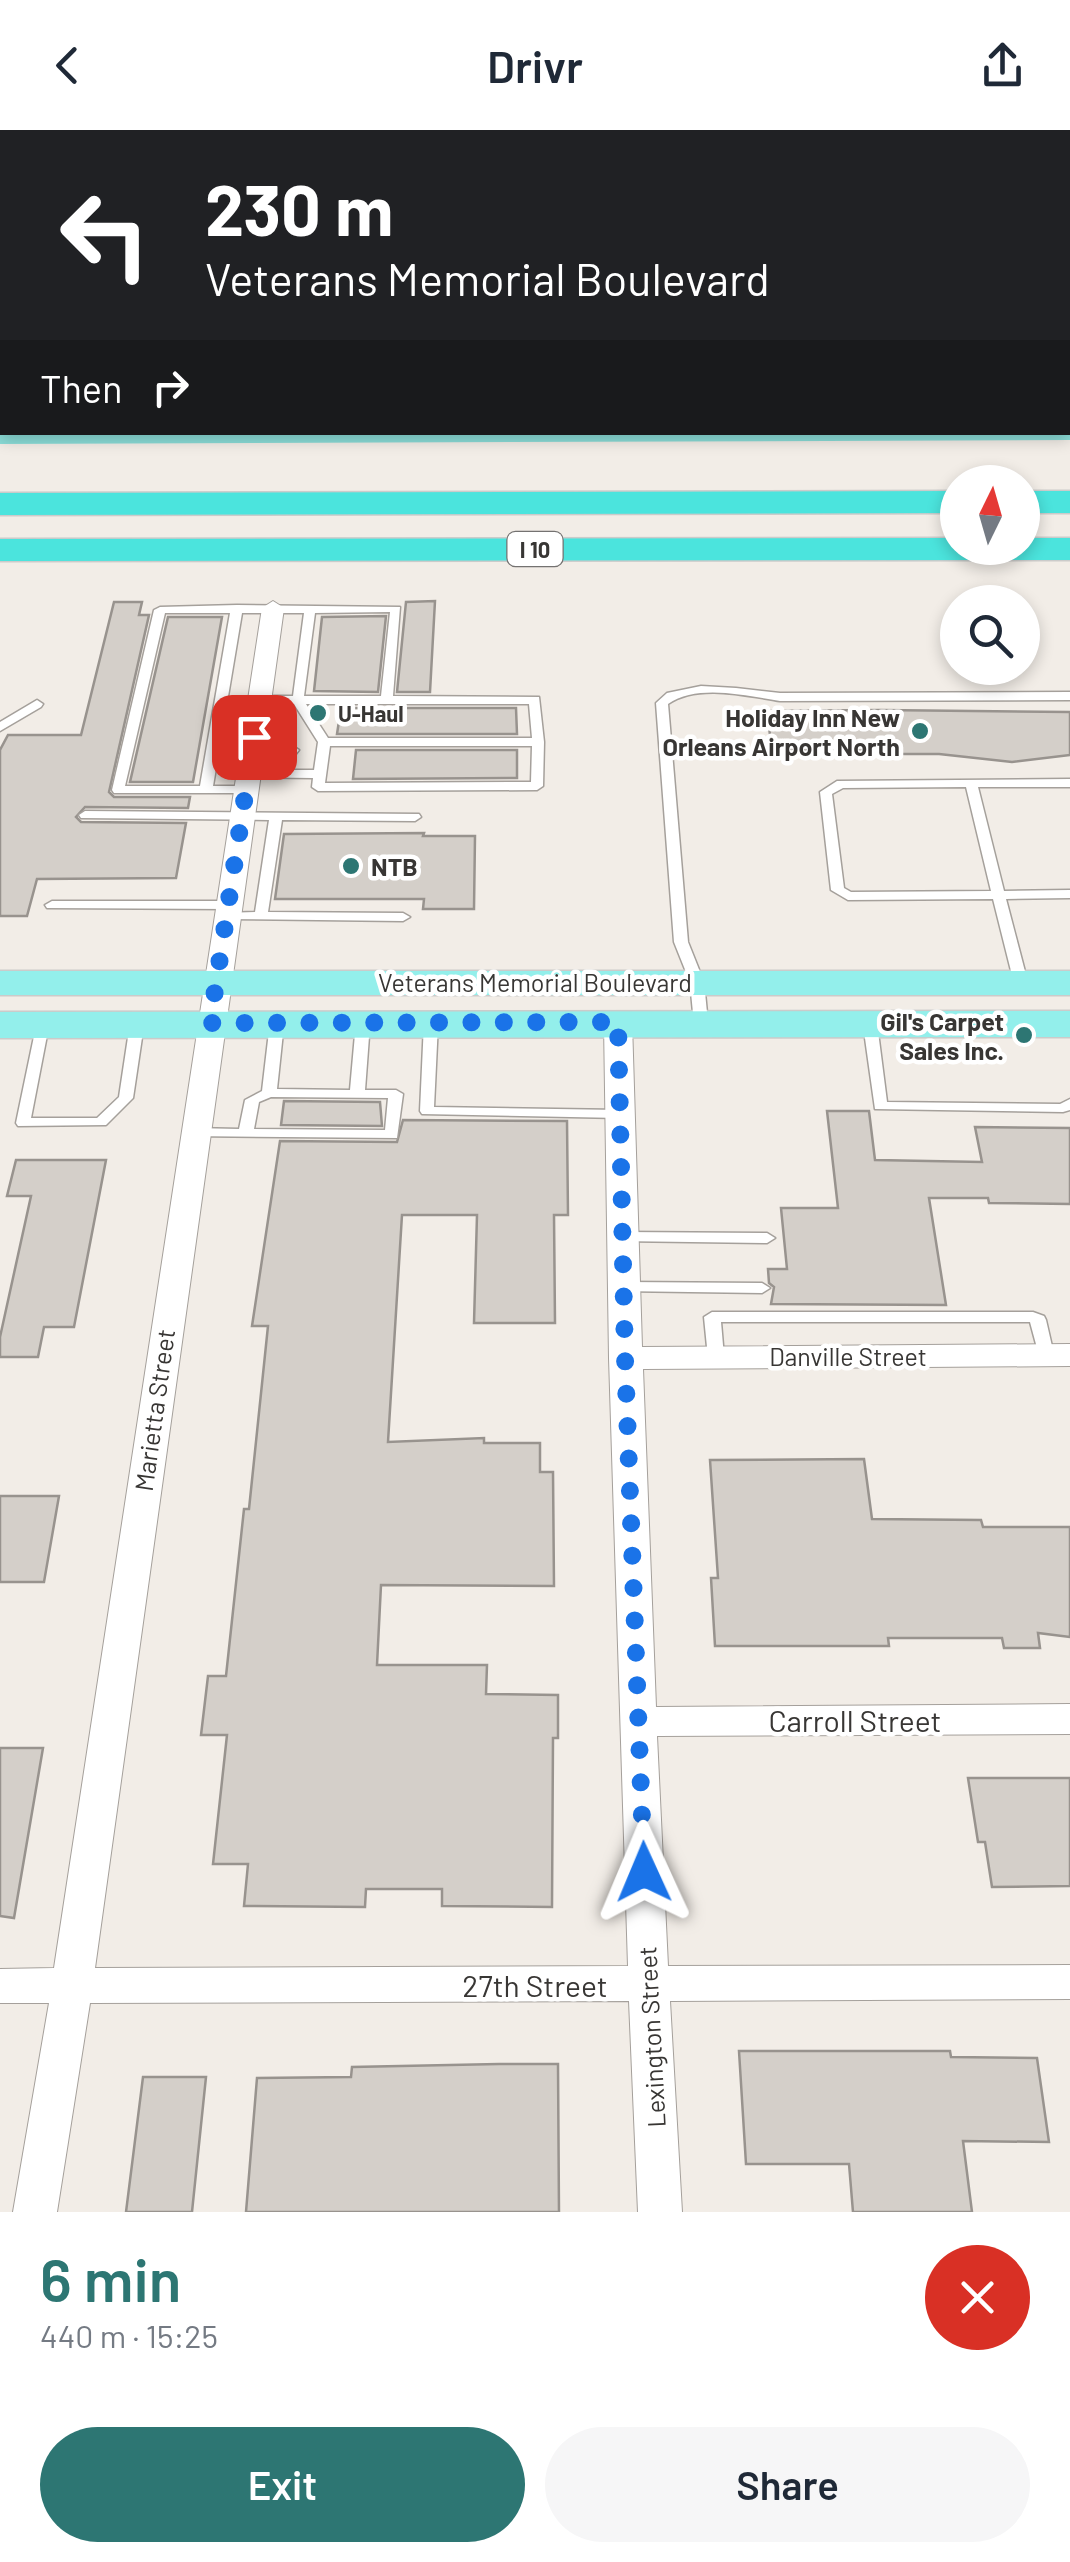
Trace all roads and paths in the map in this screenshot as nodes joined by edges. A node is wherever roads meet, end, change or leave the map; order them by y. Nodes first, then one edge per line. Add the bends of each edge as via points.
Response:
1 (940, 502) edge
2 (1040, 502) edge
3 (1070, 502) edge
4 (0, 504) edge
5 (1070, 549) edge
6 (0, 550) edge
7 (237, 608) junction
8 (273, 608) junction
9 (310, 608) junction
10 (1070, 696) edge
11 (259, 700) junction
12 (298, 700) junction
13 (386, 700) junction
14 (36, 704) dead end
15 (0, 726) edge
16 (314, 726) junction
17 (324, 742) junction
18 (538, 742) junction
19 (319, 774) junction
20 (1070, 783) edge
21 (971, 784) junction
22 (252, 788) junction
23 (206, 790) junction
24 (85, 815) dead end
25 (276, 816) junction
26 (415, 817) dead end
27 (1070, 894) edge
28 (998, 896) junction
29 (52, 905) dead end
30 (228, 911) junction
31 (261, 916) junction
32 (404, 916) dead end
33 (218, 982) junction
34 (0, 983) edge
35 (1022, 983) junction
36 (700, 1002) junction
37 (1069, 1018) edge
38 (618, 1022) junction
39 (210, 1023) junction
40 (277, 1023) junction
41 (363, 1023) junction
42 (431, 1023) junction
43 (136, 1024) junction
44 (870, 1024) junction
45 (0, 1025) edge
46 (42, 1025) junction
47 (269, 1093) junction
48 (358, 1094) junction
49 (1070, 1103) edge
50 (620, 1114) junction
51 (194, 1133) junction
52 (246, 1134) junction
53 (622, 1237) junction
54 (767, 1238) dead end
55 (624, 1287) junction
56 (762, 1288) dead end
57 (1058, 1355) edge
58 (625, 1358) junction
59 (1070, 1719) edge
60 (641, 1722) junction
61 (1070, 1982) edge
62 (647, 1984) junction
63 (0, 1986) edge
64 (72, 1986) junction
65 (35, 2212) edge
66 (660, 2212) edge

1 - 4 highway, I 10
2 - 3 highway
5 - 6 highway, I 10
7 - 8 lane
7 - 23 lane
7 - 23 lane via 160,610 118,790
8 - 9 lane
8 - 11 street, Marietta Street
9 - 12 lane
9 - 13 lane via 396,609
10 - 36 lane via 682,692 665,698 682,942
11 - 12 lane
11 - 22 street, Marietta Street
12 - 13 lane
12 - 16 lane
13 - 18 lane via 534,700
14 - 15 lane
16 - 17 lane
16 - 22 lane
17 - 18 lane
17 - 19 lane
18 - 19 lane via 537,786 318,787
19 - 22 lane
20 - 21 lane
21 - 28 lane
21 - 28 lane via 830,788 838,890 860,897
22 - 23 lane
22 - 24 lane
22 - 25 lane
22 - 30 street, Marietta Street
25 - 26 lane
25 - 31 lane
27 - 28 lane
28 - 35 lane
29 - 30 lane
30 - 31 lane
30 - 33 street, Marietta Street
31 - 32 lane
33 - 34 main road, Veterans Memorial Boulevard
33 - 36 main road, Veterans Memorial Boulevard
33 - 39 street, Marietta Street
35 - 36 main road, Veterans Memorial Boulevard
35 - 37 main road, Veterans Memorial Boulevard
36 - 38 main road, Veterans Memorial Boulevard
36 - 44 main road, Veterans Memorial Boulevard
37 - 44 main road, Veterans Memorial Boulevard
38 - 42 main road, Veterans Memorial Boulevard
38 - 50 street, Lexington Street
39 - 40 main road, Veterans Memorial Boulevard
39 - 43 main road, Veterans Memorial Boulevard
39 - 51 street, Marietta Street
40 - 41 main road, Veterans Memorial Boulevard
40 - 47 lane
41 - 42 main road, Veterans Memorial Boulevard
41 - 48 lane
42 - 50 lane via 427,1111
43 - 46 main road, Veterans Memorial Boulevard
43 - 46 lane via 126,1098 101,1122 23,1123
44 - 49 lane via 880,1106
45 - 46 main road, Veterans Memorial Boulevard
47 - 48 lane
47 - 52 lane via 252,1100
48 - 52 lane via 396,1094 392,1135 292,1128
50 - 53 street, Lexington Street
51 - 52 lane
51 - 64 street, Marietta Street
53 - 54 lane
53 - 55 street, Lexington Street
55 - 56 lane
55 - 58 street, Lexington Street
57 - 58 street, Danville Street
58 - 60 street, Lexington Street
59 - 60 street, Carroll Street
60 - 62 street, Lexington Street
61 - 62 street, 27th Street
62 - 64 street, 27th Street
62 - 66 street, Lexington Street
63 - 64 street, 27th Street
64 - 65 street, Marietta Street

